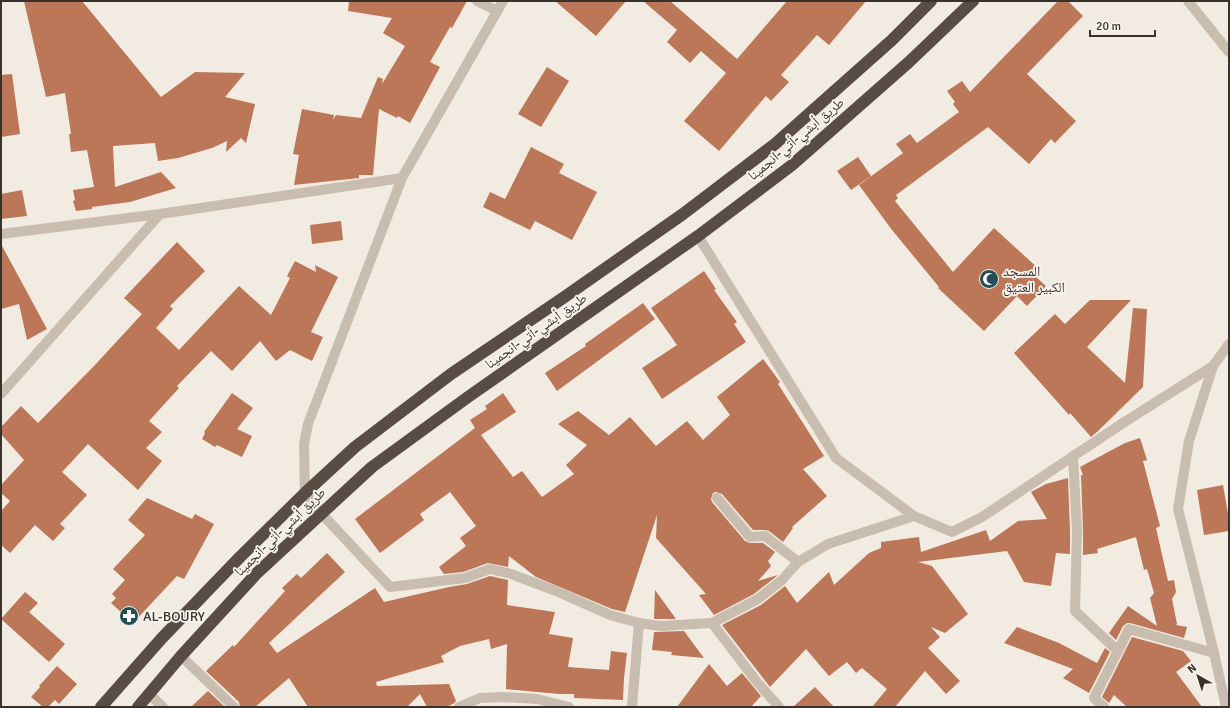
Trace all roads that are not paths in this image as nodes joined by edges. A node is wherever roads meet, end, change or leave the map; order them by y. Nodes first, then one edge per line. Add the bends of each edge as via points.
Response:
1 (477, 1) edge
2 (503, 1) edge
3 (931, 1) edge
4 (973, 1) edge
5 (1188, 1) edge
6 (497, 11) junction
7 (1229, 52) edge
8 (402, 178) junction
9 (160, 214) junction
10 (1, 234) edge
11 (698, 236) junction
12 (1229, 344) edge
13 (1213, 366) junction
14 (1, 394) edge
15 (1073, 456) junction
16 (305, 493) junction
17 (717, 498) dead end
18 (321, 513) junction
19 (914, 516) junction
20 (798, 562) junction
21 (638, 623) junction
22 (712, 623) junction
23 (1118, 651) junction
24 (1214, 653) junction
25 (181, 656) junction
26 (149, 694) junction
27 (101, 707) edge
28 (138, 707) edge
29 (163, 707) edge
30 (234, 707) edge
31 (459, 707) edge
32 (569, 707) edge
33 (632, 707) edge
34 (779, 707) edge
35 (1104, 707) edge
36 (1226, 707) edge

1 - 6 street
2 - 6 street
3 - 16 highway via 892,40 774,144 676,218 451,374 355,447
4 - 11 highway, طريق أبشي-أتي-انجمينا via 909,62 792,165
5 - 7 street
6 - 8 street
8 - 9 street
8 - 16 street via 308,424 304,444
9 - 10 street
9 - 14 street
11 - 18 highway, طريق أبشي-أتي-انجمينا via 372,467
11 - 19 street via 836,458
12 - 13 street
13 - 15 street
13 - 24 street via 1189,441 1178,509
15 - 19 street via 982,517 952,532
15 - 23 street via 1077,531 1075,611
16 - 18 street
16 - 27 highway via 162,638
17 - 20 street via 750,537 765,536
18 - 21 street via 390,587 465,578 490,569 511,574
18 - 25 highway, طريق أبشي-أتي-انجمينا via 257,573
19 - 20 street via 828,544
20 - 22 street via 782,580 758,599
21 - 22 street via 660,626
21 - 33 street
22 - 34 street
23 - 24 street via 1129,629
23 - 35 street via 1094,698
24 - 36 street
25 - 26 highway, طريق أبشي-أتي-انجمينا
25 - 30 street
26 - 28 highway, طريق أبشي-أتي-انجمينا
26 - 29 street
31 - 32 street via 480,698 503,696 537,699

